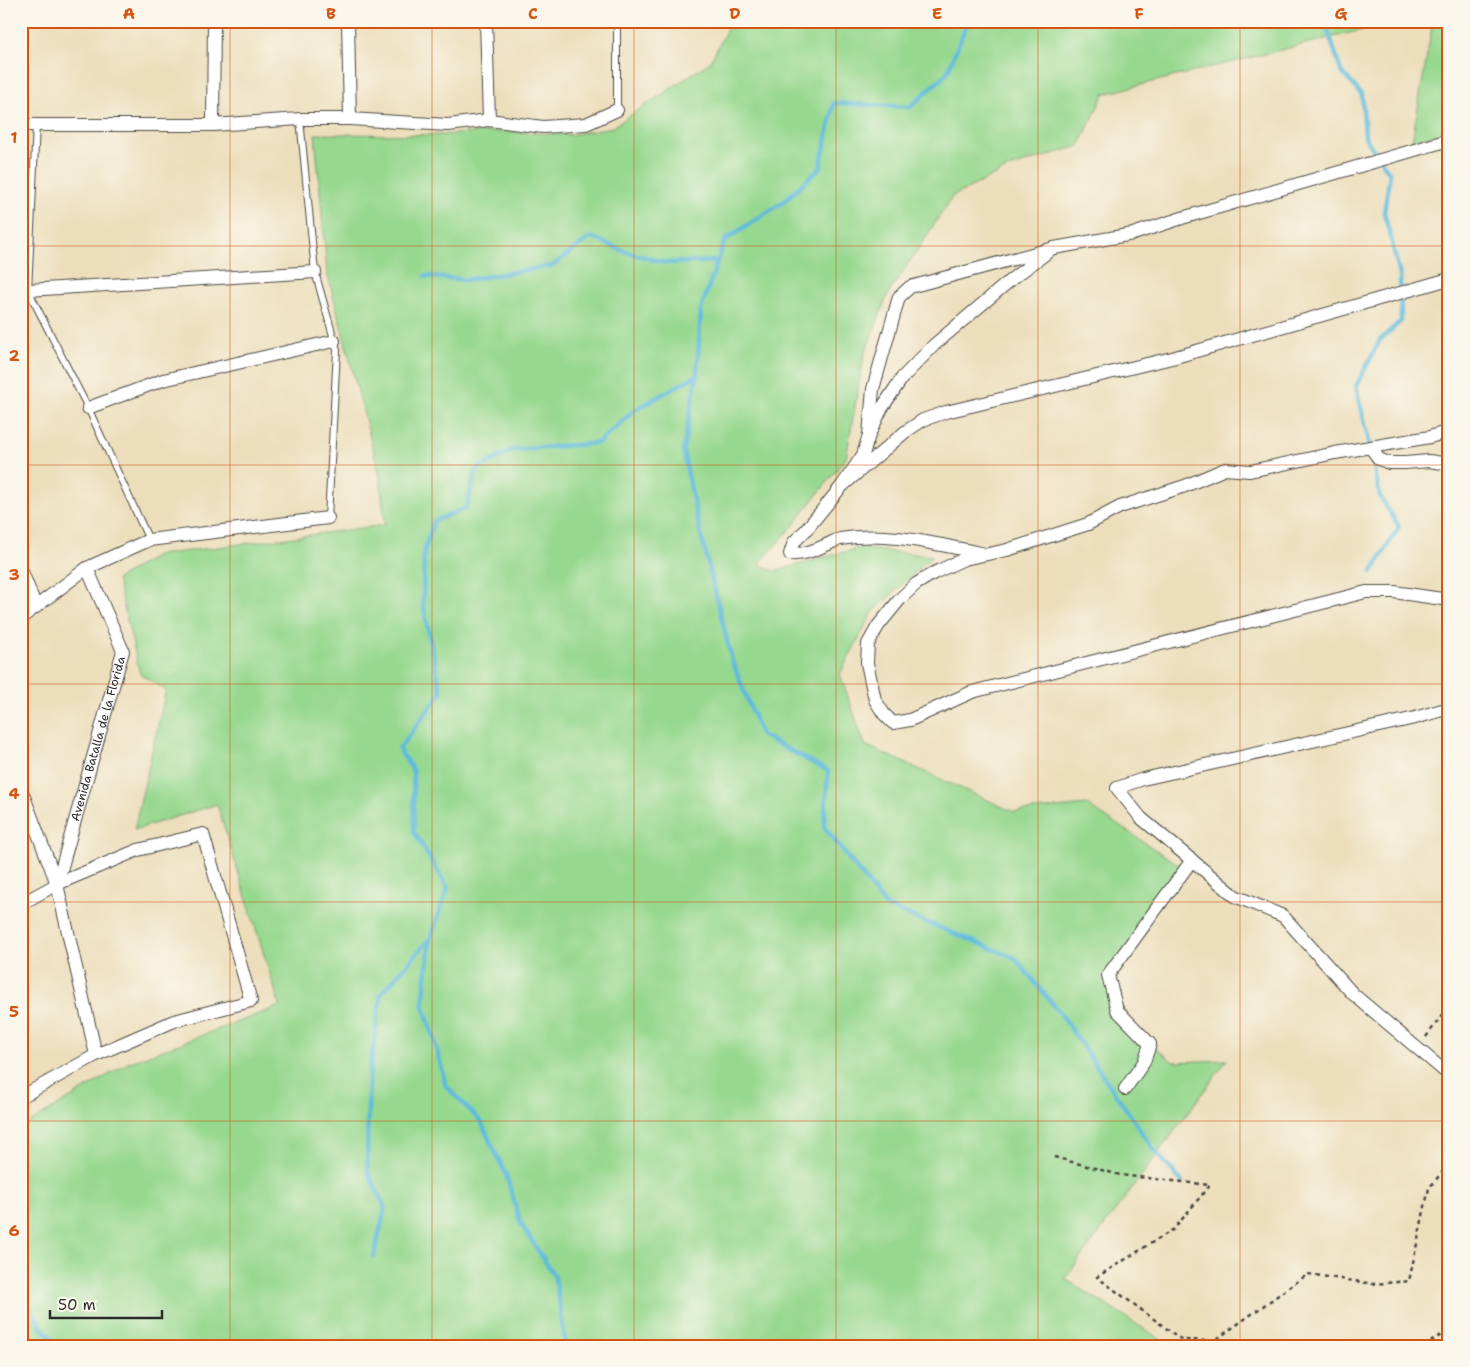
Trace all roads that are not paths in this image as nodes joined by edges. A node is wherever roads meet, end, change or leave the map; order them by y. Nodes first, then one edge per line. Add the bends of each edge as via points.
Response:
1 (214, 21) edge
2 (348, 21) edge
3 (486, 21) edge
4 (617, 21) edge
5 (617, 110) joint
6 (300, 119) junction
7 (350, 119) junction
8 (489, 120) junction
9 (212, 124) junction
10 (21, 125) edge
11 (36, 125) junction
12 (1449, 140) edge
13 (1054, 248) junction
14 (315, 272) junction
15 (1449, 279) edge
16 (25, 292) edge
17 (334, 341) junction
18 (88, 408) junction
19 (1449, 431) edge
20 (869, 435) junction
21 (1370, 447) junction
22 (1449, 464) edge
23 (841, 487) junction
24 (328, 518) joint
25 (149, 540) junction
26 (988, 554) junction
27 (87, 568) junction
28 (21, 569) edge
29 (1449, 600) edge
30 (36, 607) junction
31 (21, 618) edge
32 (1449, 708) edge
33 (21, 789) edge
34 (1192, 860) junction
35 (57, 884) junction
36 (21, 904) edge
37 (96, 1055) junction
38 (1449, 1075) edge
39 (1125, 1089) dead end
40 (21, 1098) edge

1 - 9 street
2 - 7 street
3 - 8 street
4 - 5 lane
5 - 8 street via 586,124 543,127
6 - 7 street
6 - 9 street
6 - 14 lane
7 - 8 street via 448,125
9 - 11 street
10 - 11 street
11 - 16 lane
12 - 13 street via 1133,234
13 - 20 street via 934,345 902,378
13 - 20 street via 910,287 899,297 873,388
14 - 16 street
14 - 17 lane
15 - 23 street via 1172,358 946,412 923,420 905,432
16 - 18 lane
17 - 18 street via 163,380
17 - 24 lane
18 - 25 lane
19 - 21 street
20 - 23 street via 863,455
21 - 22 street via 1379,459 1389,463 1429,461
21 - 26 street via 1250,471 1225,468 1185,486 1120,507 1088,524
23 - 26 street via 794,542 790,554 800,555 838,539 881,536
24 - 25 street
25 - 27 street
26 - 29 street via 964,559 916,584 889,611 873,635 868,644 867,663 875,700 894,723 910,720 972,692 1366,592 1394,592
27 - 30 street
27 - 35 street, Avenida Batalla de la Florida via 123,651
28 - 30 street
30 - 31 street
32 - 34 street via 1143,779 1117,788 1141,818
33 - 35 street
34 - 38 street via 1234,896 1283,916 1353,994
34 - 39 street via 1108,975 1117,1010 1150,1044 1144,1062
35 - 36 street
35 - 37 street
35 - 37 street via 138,850 203,834 251,1001 174,1021
37 - 40 street

